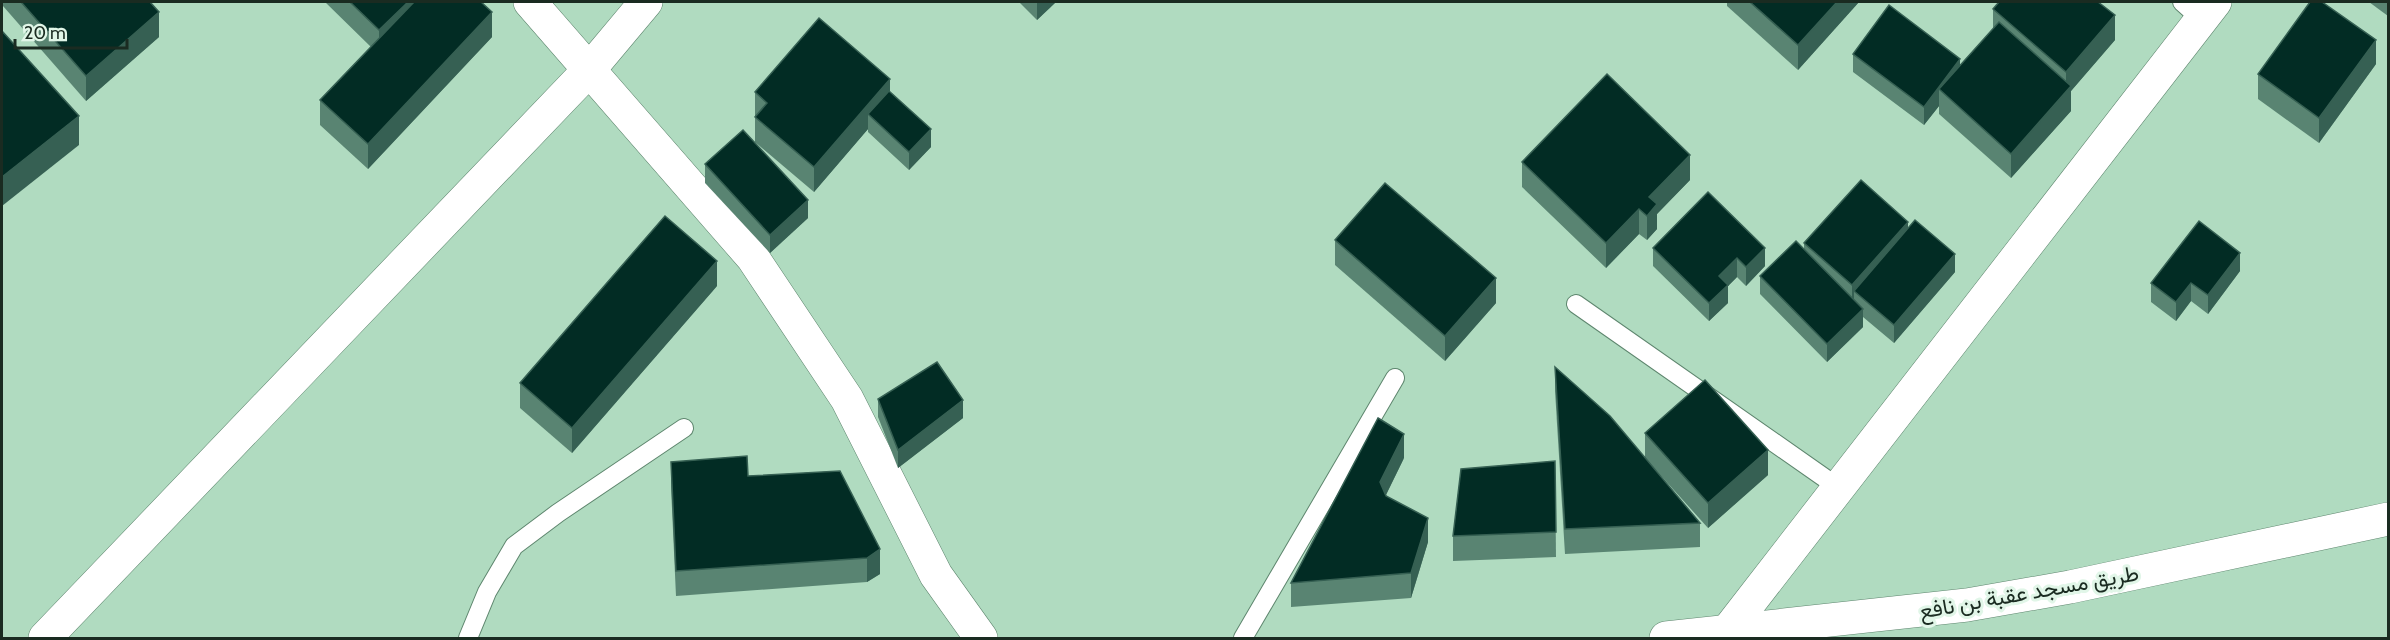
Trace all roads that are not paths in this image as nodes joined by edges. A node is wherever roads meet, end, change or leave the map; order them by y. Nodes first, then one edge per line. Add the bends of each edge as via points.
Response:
1 (530, 2) edge
2 (646, 2) edge
3 (2199, 7) edge
4 (590, 69) junction
5 (1576, 304) dead end
6 (1395, 378) dead end
7 (684, 428) dead end
8 (1839, 488) junction
9 (2388, 519) edge
10 (1723, 636) edge
11 (45, 639) edge
12 (468, 639) edge
13 (981, 639) edge
14 (1243, 639) edge
15 (1666, 639) edge

1 - 4 street
2 - 4 street
3 - 8 street
4 - 11 street
4 - 13 street via 753,258 847,399 936,575
5 - 8 lane
6 - 14 lane
7 - 12 lane via 514,546 487,592
8 - 10 street
9 - 10 street, طريق مسجد عقبة بن نافع via 2070,587 1967,605
10 - 15 street, طريق مسجد عقبة بن نافع

